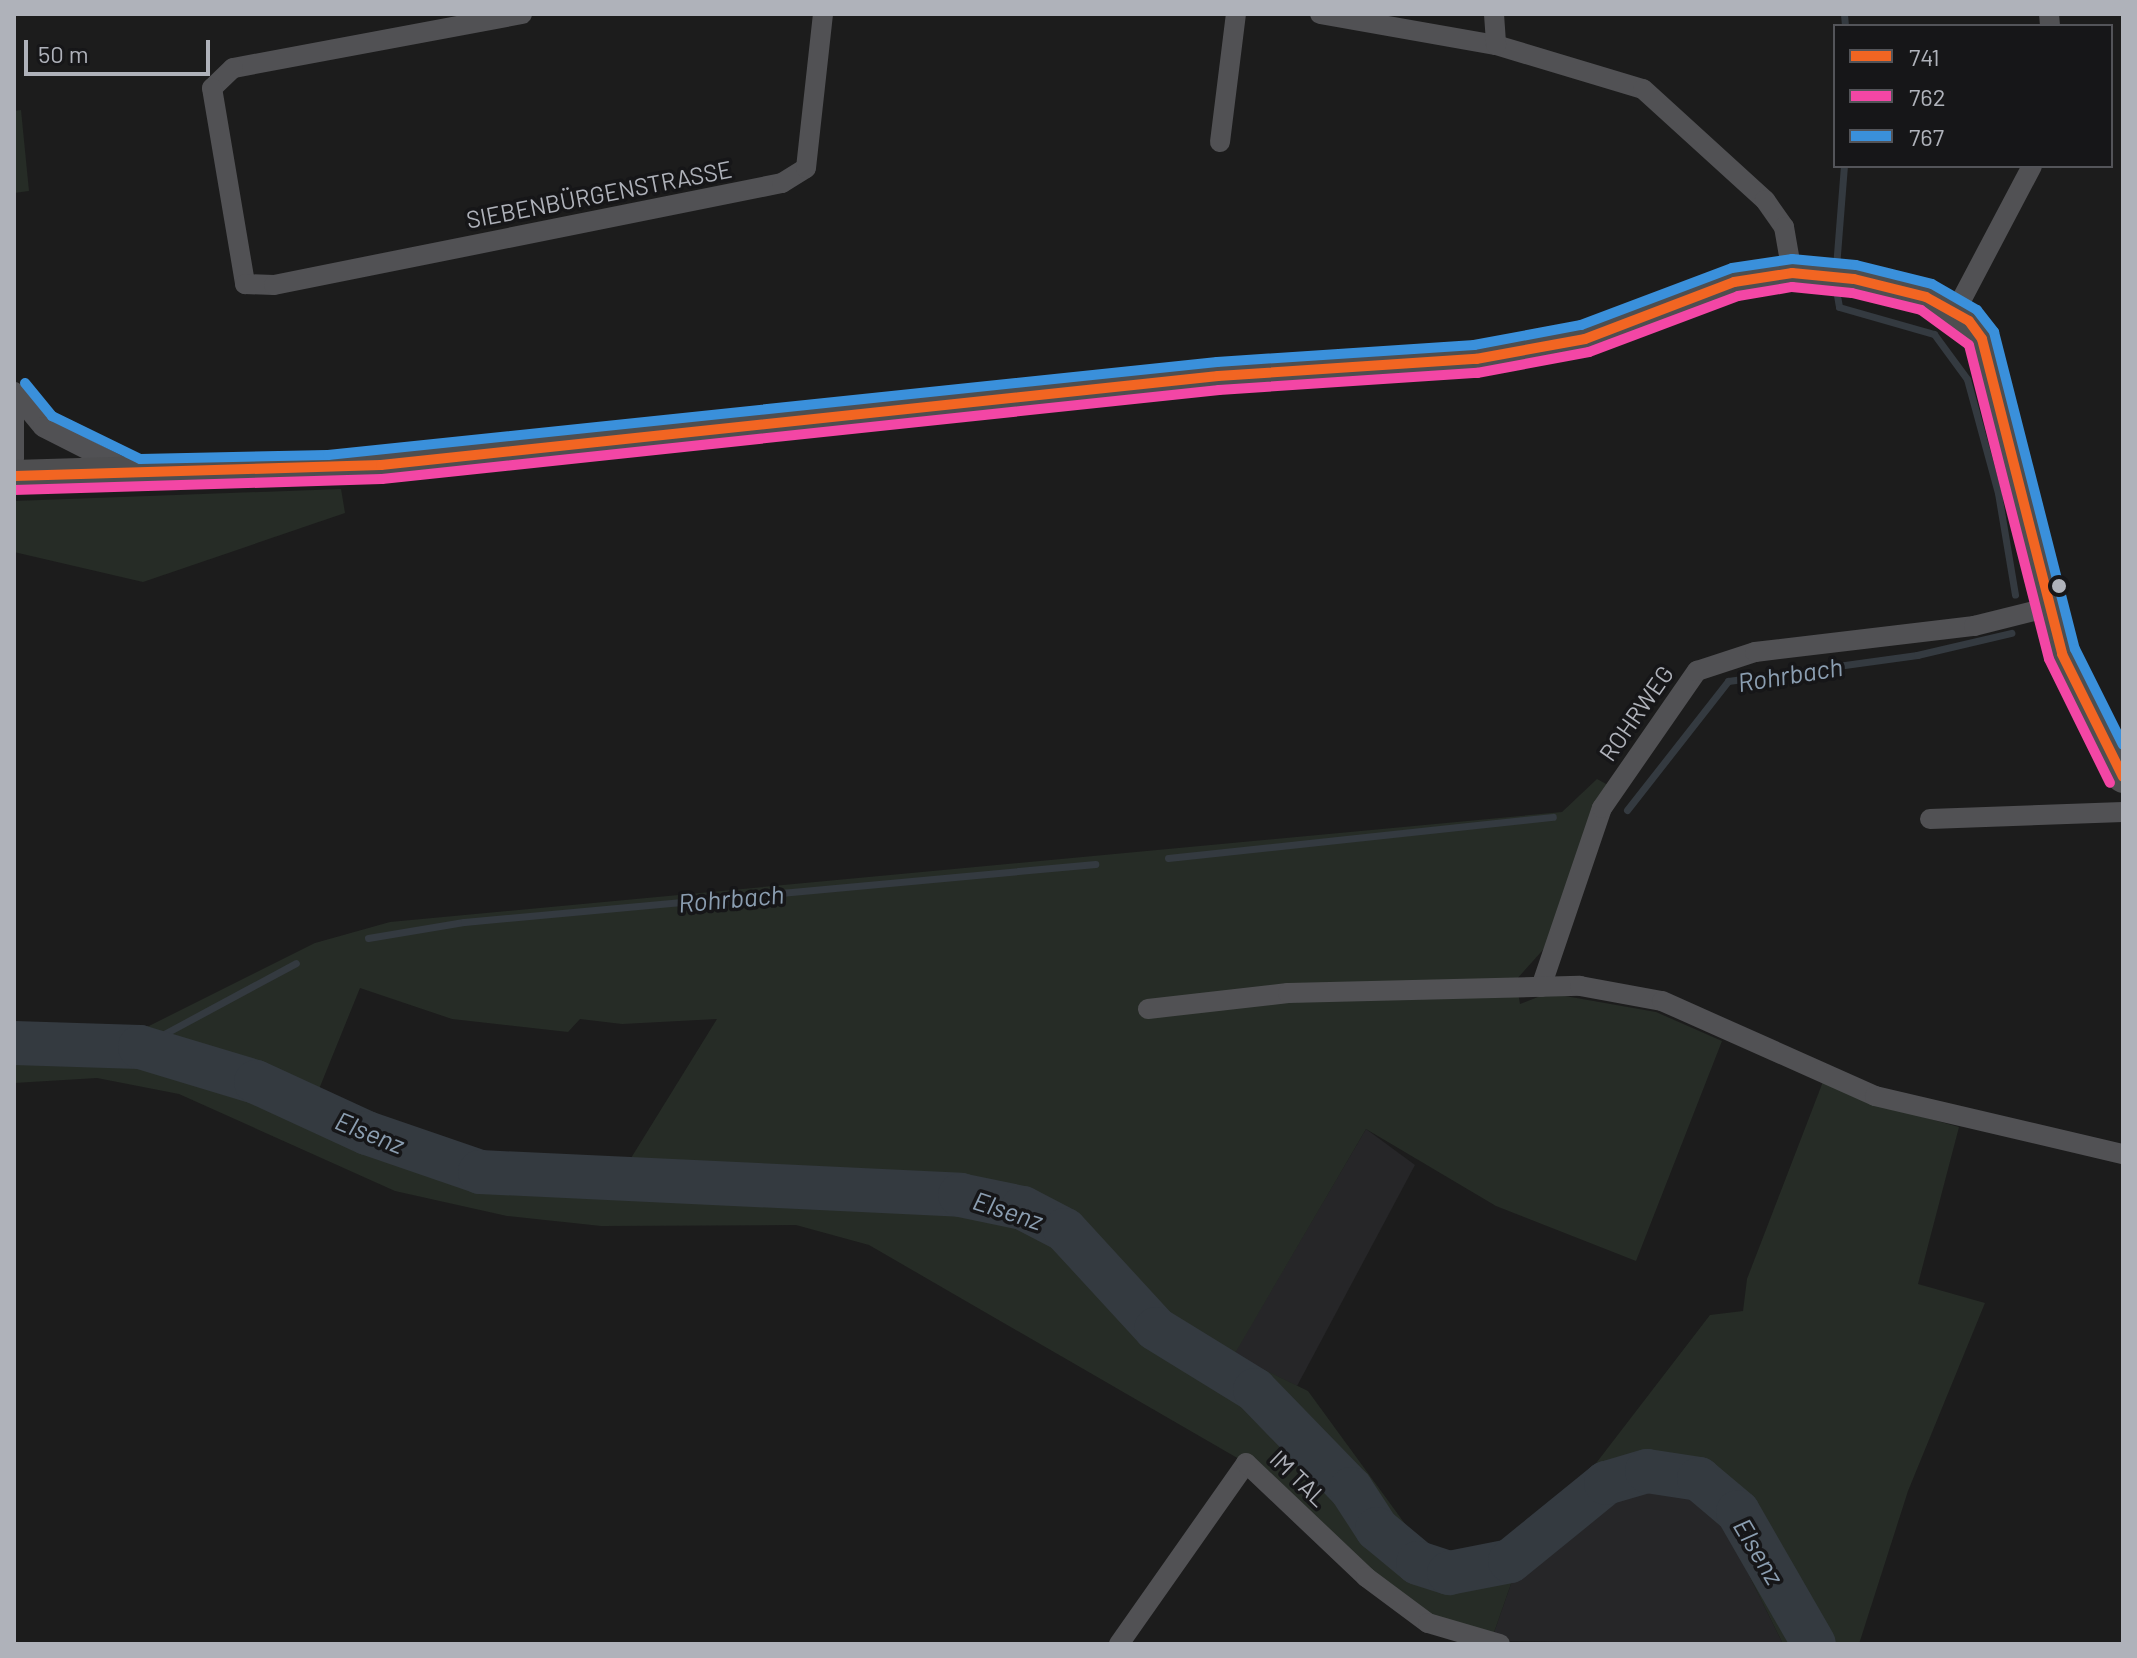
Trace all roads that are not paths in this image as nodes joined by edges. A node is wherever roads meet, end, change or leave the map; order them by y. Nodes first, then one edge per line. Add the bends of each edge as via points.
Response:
1 (522, 14) edge
2 (823, 14) edge
3 (1236, 14) edge
4 (1320, 14) edge
5 (1494, 14) edge
6 (432, 22) edge
7 (1496, 45) junction
8 (1220, 142) dead end
9 (2031, 168) edge
10 (1807, 274) junction
11 (1955, 312) junction
12 (14, 392) edge
13 (14, 459) edge
14 (137, 473) junction
15 (14, 476) edge
16 (2050, 607) junction
17 (2123, 777) edge
18 (2123, 812) edge
19 (1930, 819) dead end
20 (1541, 987) junction
21 (1148, 1009) dead end
22 (2123, 1154) edge
23 (1119, 1644) edge
24 (1500, 1644) edge

1 - 6 street
2 - 6 street, SIEBENBÜRGENSTRASSE via 806,168 782,183 274,285 245,284 212,88 233,68
3 - 8 street
4 - 7 street
5 - 7 street
7 - 10 street via 1643,89 1765,200
9 - 11 street
10 - 11 main road via 1854,279
10 - 14 main road via 1721,286 1585,339 1488,358 1218,376 329,469
11 - 16 main road via 1982,339 1994,370
12 - 13 street
12 - 14 street via 43,427
14 - 15 main road
16 - 17 main road via 2076,693
16 - 20 street, ROHRWEG via 1974,626 1755,652 1697,671 1602,808
18 - 19 street
20 - 21 street via 1288,993
20 - 22 street via 1662,1001 1875,1096
23 - 24 street, IM TAL via 1246,1463 1366,1577 1428,1623

